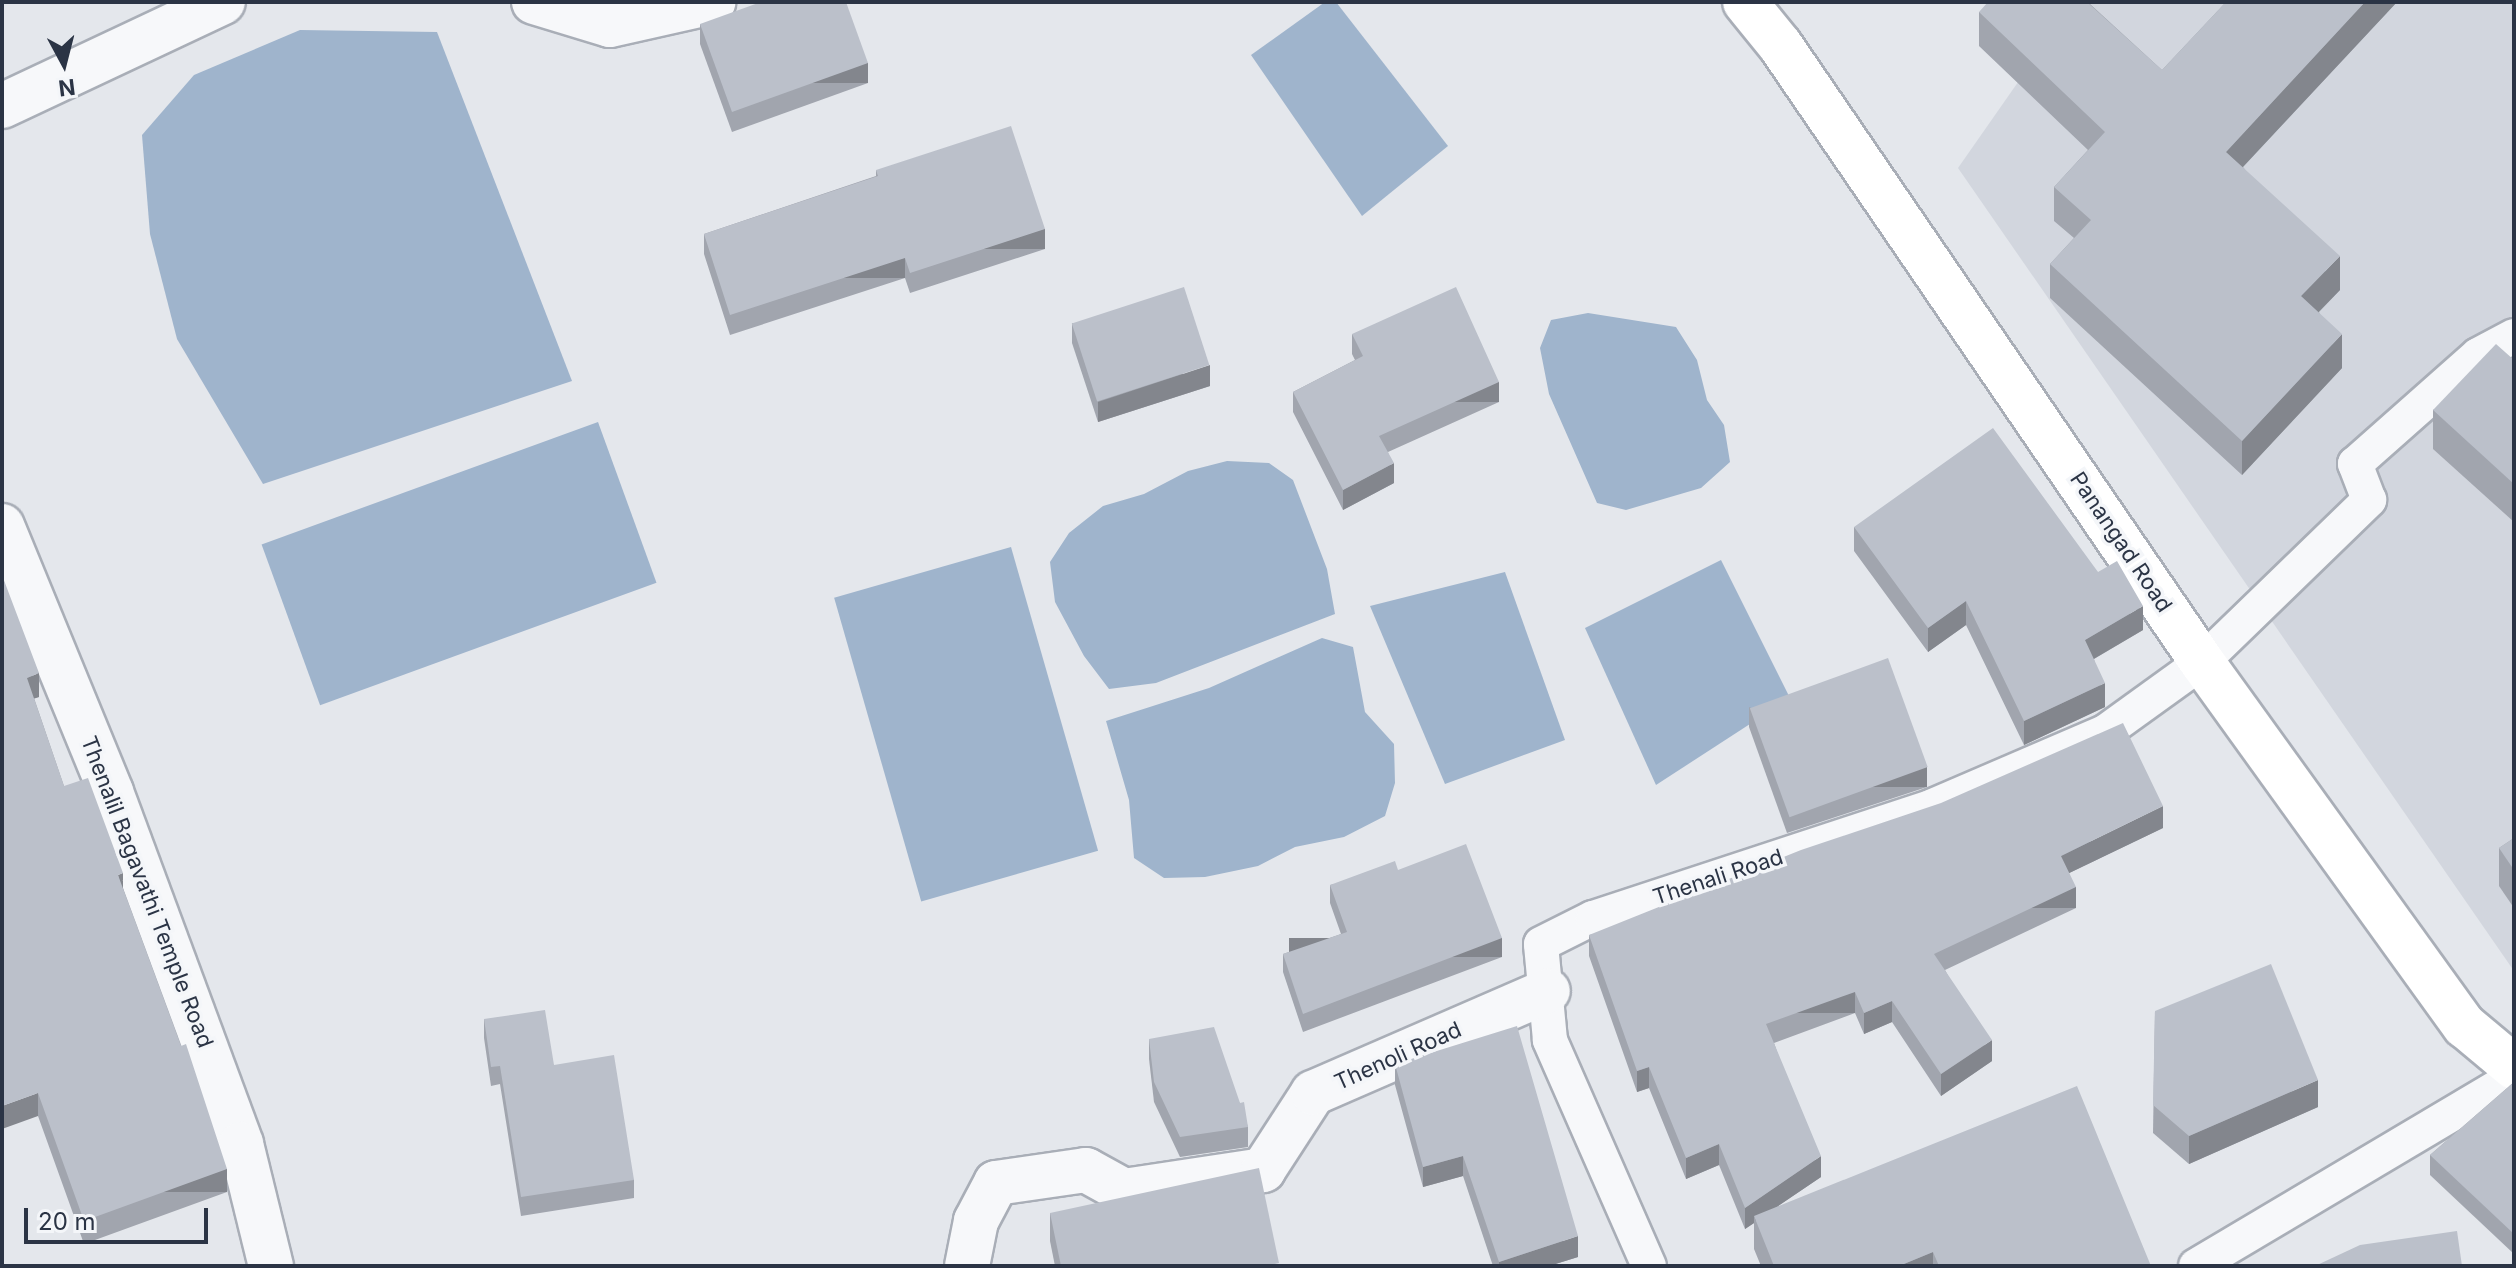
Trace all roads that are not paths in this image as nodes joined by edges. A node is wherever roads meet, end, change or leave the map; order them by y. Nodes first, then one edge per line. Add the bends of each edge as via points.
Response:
1 (223, 2) edge
2 (534, 2) edge
3 (713, 2) edge
4 (1745, 2) edge
5 (2, 106) edge
6 (2514, 336) edge
7 (2, 526) edge
8 (2202, 662) junction
9 (1548, 991) junction
10 (2514, 1067) edge
11 (2514, 1077) edge
12 (271, 1266) edge
13 (967, 1266) edge
14 (1649, 1266) edge
15 (2196, 1266) edge

1 - 5 street
2 - 3 street via 610,25
4 - 8 main road, Panangad Road
6 - 8 lane via 2478,355 2355,464 2369,500
7 - 12 street, Thenalil Bagavathi Temple Road via 111,792 241,1144
8 - 9 lane, Thenali Road via 2105,732 1933,806 1593,918 1541,944
8 - 10 main road, Panangad Road via 2465,1026
9 - 13 street, Thenoli Road via 1313,1093 1263,1170 1124,1191 1086,1170 996,1183 976,1221
9 - 14 lane, Thenali Road via 1550,1040
11 - 15 lane

